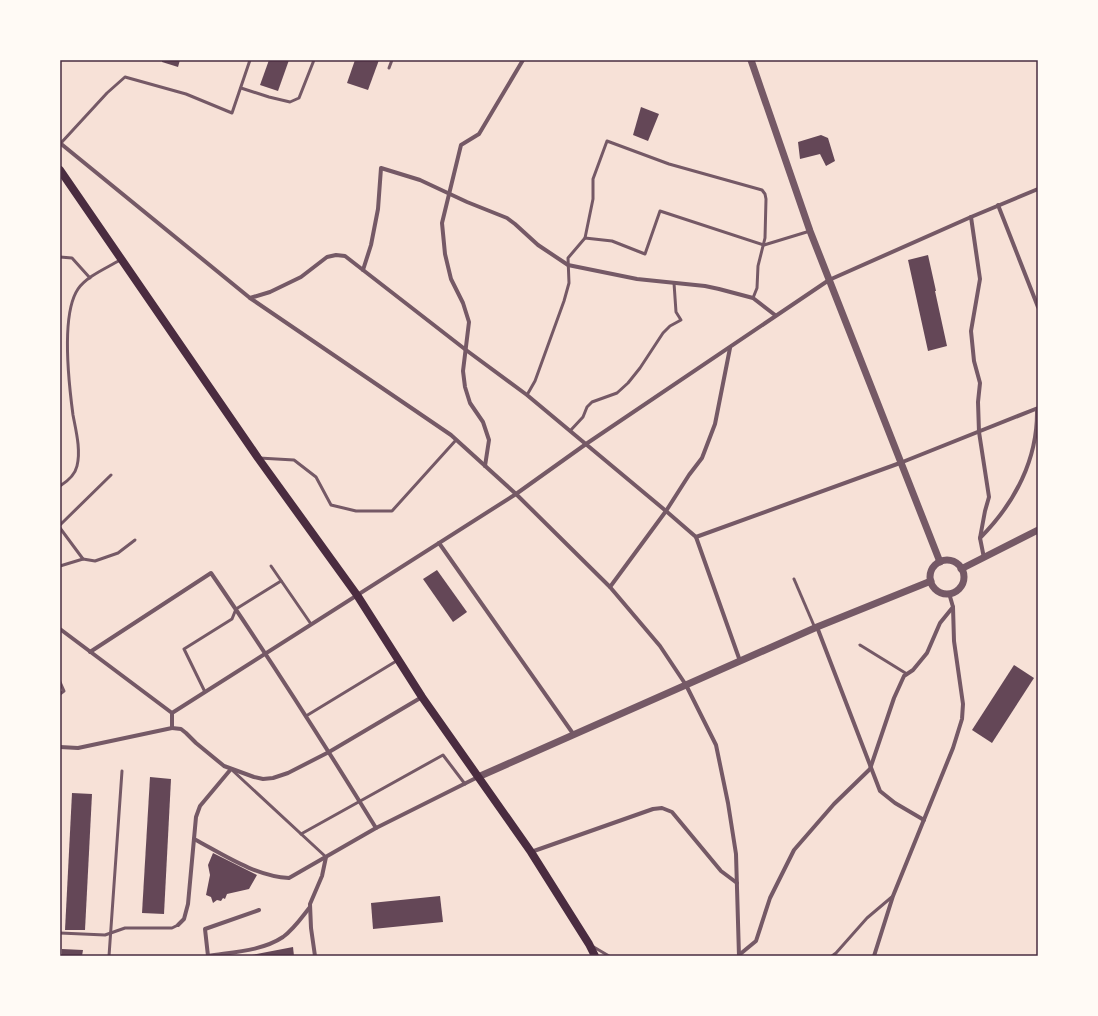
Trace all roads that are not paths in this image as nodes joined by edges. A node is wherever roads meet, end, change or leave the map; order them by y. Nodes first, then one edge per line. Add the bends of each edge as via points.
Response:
1 (250, 60) edge
2 (314, 60) edge
3 (392, 60) edge
4 (523, 60) edge
5 (751, 60) edge
6 (389, 68) dead end
7 (241, 88) junction
8 (61, 143) edge
9 (60, 170) edge
10 (1038, 189) edge
11 (450, 194) junction
12 (998, 205) junction
13 (971, 217) junction
14 (810, 231) junction
15 (585, 238) junction
16 (764, 245) junction
17 (60, 257) edge
18 (120, 260) junction
19 (568, 265) junction
20 (363, 270) junction
21 (90, 278) junction
22 (829, 280) junction
23 (674, 282) junction
24 (250, 298) junction
25 (753, 298) junction
26 (1038, 307) edge
27 (776, 316) junction
28 (730, 348) junction
29 (466, 350) junction
30 (527, 395) junction
31 (1038, 409) edge
32 (570, 431) junction
33 (979, 432) junction
34 (456, 440) junction
35 (586, 444) junction
36 (258, 458) junction
37 (900, 463) junction
38 (485, 466) junction
39 (112, 475) dead end
40 (60, 486) edge
41 (516, 494) junction
42 (666, 511) junction
43 (60, 526) edge
44 (1038, 530) edge
45 (696, 537) junction
46 (980, 538) junction
47 (135, 540) dead end
48 (439, 543) junction
49 (984, 558) junction
50 (83, 559) junction
51 (940, 562) junction
52 (60, 566) edge
53 (271, 566) dead end
54 (961, 569) junction
55 (794, 579) dead end
56 (281, 581) junction
57 (930, 581) junction
58 (610, 586) junction
59 (949, 594) junction
60 (357, 595) junction
61 (952, 607) junction
62 (236, 609) junction
63 (311, 624) junction
64 (816, 627) junction
65 (60, 629) edge
66 (860, 645) dead end
67 (90, 652) junction
68 (266, 653) junction
69 (398, 660) junction
70 (740, 661) junction
71 (907, 674) junction
72 (60, 682) edge
73 (686, 685) junction
74 (204, 692) junction
75 (60, 694) edge
76 (422, 697) junction
77 (172, 713) junction
78 (306, 716) junction
79 (172, 728) junction
80 (574, 735) junction
81 (60, 747) edge
82 (329, 752) junction
83 (231, 769) junction
84 (870, 769) junction
85 (122, 772) dead end
86 (478, 777) junction
87 (465, 784) junction
88 (360, 801) junction
89 (924, 820) junction
90 (376, 828) junction
91 (301, 834) junction
92 (194, 839) junction
93 (531, 852) junction
94 (326, 857) junction
95 (737, 883) junction
96 (893, 896) junction
97 (310, 907) junction
98 (259, 910) dead end
99 (178, 924) joint
100 (110, 933) junction
101 (60, 934) edge
102 (589, 944) junction
103 (739, 955) edge
104 (109, 956) edge
105 (315, 956) edge
106 (594, 956) edge
107 (609, 956) edge
108 (832, 956) edge
109 (874, 956) edge

1 - 7 lane
2 - 7 lane via 299,98 290,102
3 - 6 lane
4 - 11 street via 479,134 461,145
5 - 14 street
7 - 8 lane via 232,113 186,94 125,77
8 - 24 street
9 - 18 main road
10 - 12 street
11 - 19 street via 507,218 538,245
11 - 20 street via 420,180 381,168 378,210
11 - 29 street via 442,222 445,254 451,279 469,322
12 - 13 street
12 - 26 street
13 - 22 street
13 - 33 street via 980,279 971,331 974,361 980,383
14 - 16 lane
14 - 22 street
15 - 16 lane via 612,241 645,254 660,211
15 - 16 lane via 593,199 593,179 607,141 669,164 762,190 766,199
15 - 19 lane via 568,258
16 - 25 lane
17 - 21 lane via 72,258
18 - 21 lane
18 - 36 main road
19 - 23 street
19 - 30 lane via 569,283 564,301 535,381
20 - 24 street via 345,256 327,257 301,276 270,292
20 - 29 street
21 - 40 lane via 77,290 71,308 68,345 78,457 73,475
22 - 27 street
22 - 37 street
23 - 25 street via 705,286
23 - 32 lane via 676,312 681,320 663,333 628,383 617,393 592,402
24 - 34 street
25 - 27 street
27 - 28 street
28 - 35 street
28 - 42 street via 715,424 702,458
29 - 30 street
29 - 38 street via 463,371 465,387 470,403 483,422 489,440
30 - 32 street
31 - 33 street
31 - 46 street via 1038,422 1025,475 998,520
32 - 35 street
33 - 37 street
33 - 46 street via 989,497
34 - 36 lane via 392,511 356,511 331,505 316,477 294,460
34 - 38 street
35 - 41 street
35 - 42 street
36 - 60 main road
37 - 45 street
37 - 51 street
38 - 41 street
39 - 43 lane
41 - 48 street
41 - 58 street
42 - 45 street
42 - 58 street
43 - 50 lane
44 - 49 street
45 - 70 street
46 - 49 street
47 - 50 lane via 118,553 95,561
48 - 60 street
48 - 80 street
49 - 54 street
50 - 52 lane
51 - 54 street via 951,561
51 - 57 street via 932,570
53 - 56 lane
54 - 59 street via 964,577 960,587
55 - 64 lane
56 - 62 lane
56 - 63 lane
57 - 59 street via 936,590
57 - 64 street
58 - 73 street via 660,646
59 - 61 street
60 - 63 street
60 - 69 main road
61 - 71 street via 940,623 926,653
61 - 89 street via 963,704 962,719
62 - 67 street via 211,573
62 - 68 street
62 - 74 lane via 232,619 184,649
63 - 68 street
64 - 70 street
64 - 84 street
65 - 67 street
66 - 71 lane
67 - 77 street
68 - 74 street
68 - 78 street
69 - 76 main road
69 - 78 lane
70 - 73 street
71 - 84 street via 894,698
72 - 75 lane via 64,691
73 - 80 street
73 - 95 street via 716,745 736,854
74 - 77 street
76 - 82 street
76 - 86 main road
77 - 79 street
78 - 82 street
79 - 81 street via 78,748
79 - 83 street via 181,729 215,759
80 - 86 street
82 - 83 street via 273,778 263,779
82 - 88 street
83 - 91 lane
83 - 92 street via 200,806
84 - 89 street via 880,791
84 - 103 street via 834,804 794,850 770,898 756,941
85 - 100 lane
86 - 87 street
86 - 93 main road
87 - 88 lane via 443,755
87 - 90 street
88 - 90 street
88 - 91 lane
89 - 96 street
90 - 94 street
91 - 94 lane
92 - 94 street via 250,868 276,877 289,878
92 - 99 street via 188,904 184,919
93 - 95 street via 662,808 672,812 721,871
93 - 102 main road
94 - 97 street
95 - 103 street
96 - 108 lane via 867,918
96 - 109 street
97 - 98 street via 294,927 273,942 255,948 208,956 205,929
97 - 105 street
99 - 100 lane via 172,928 125,928
100 - 101 lane
100 - 104 lane
102 - 106 main road
102 - 107 lane

